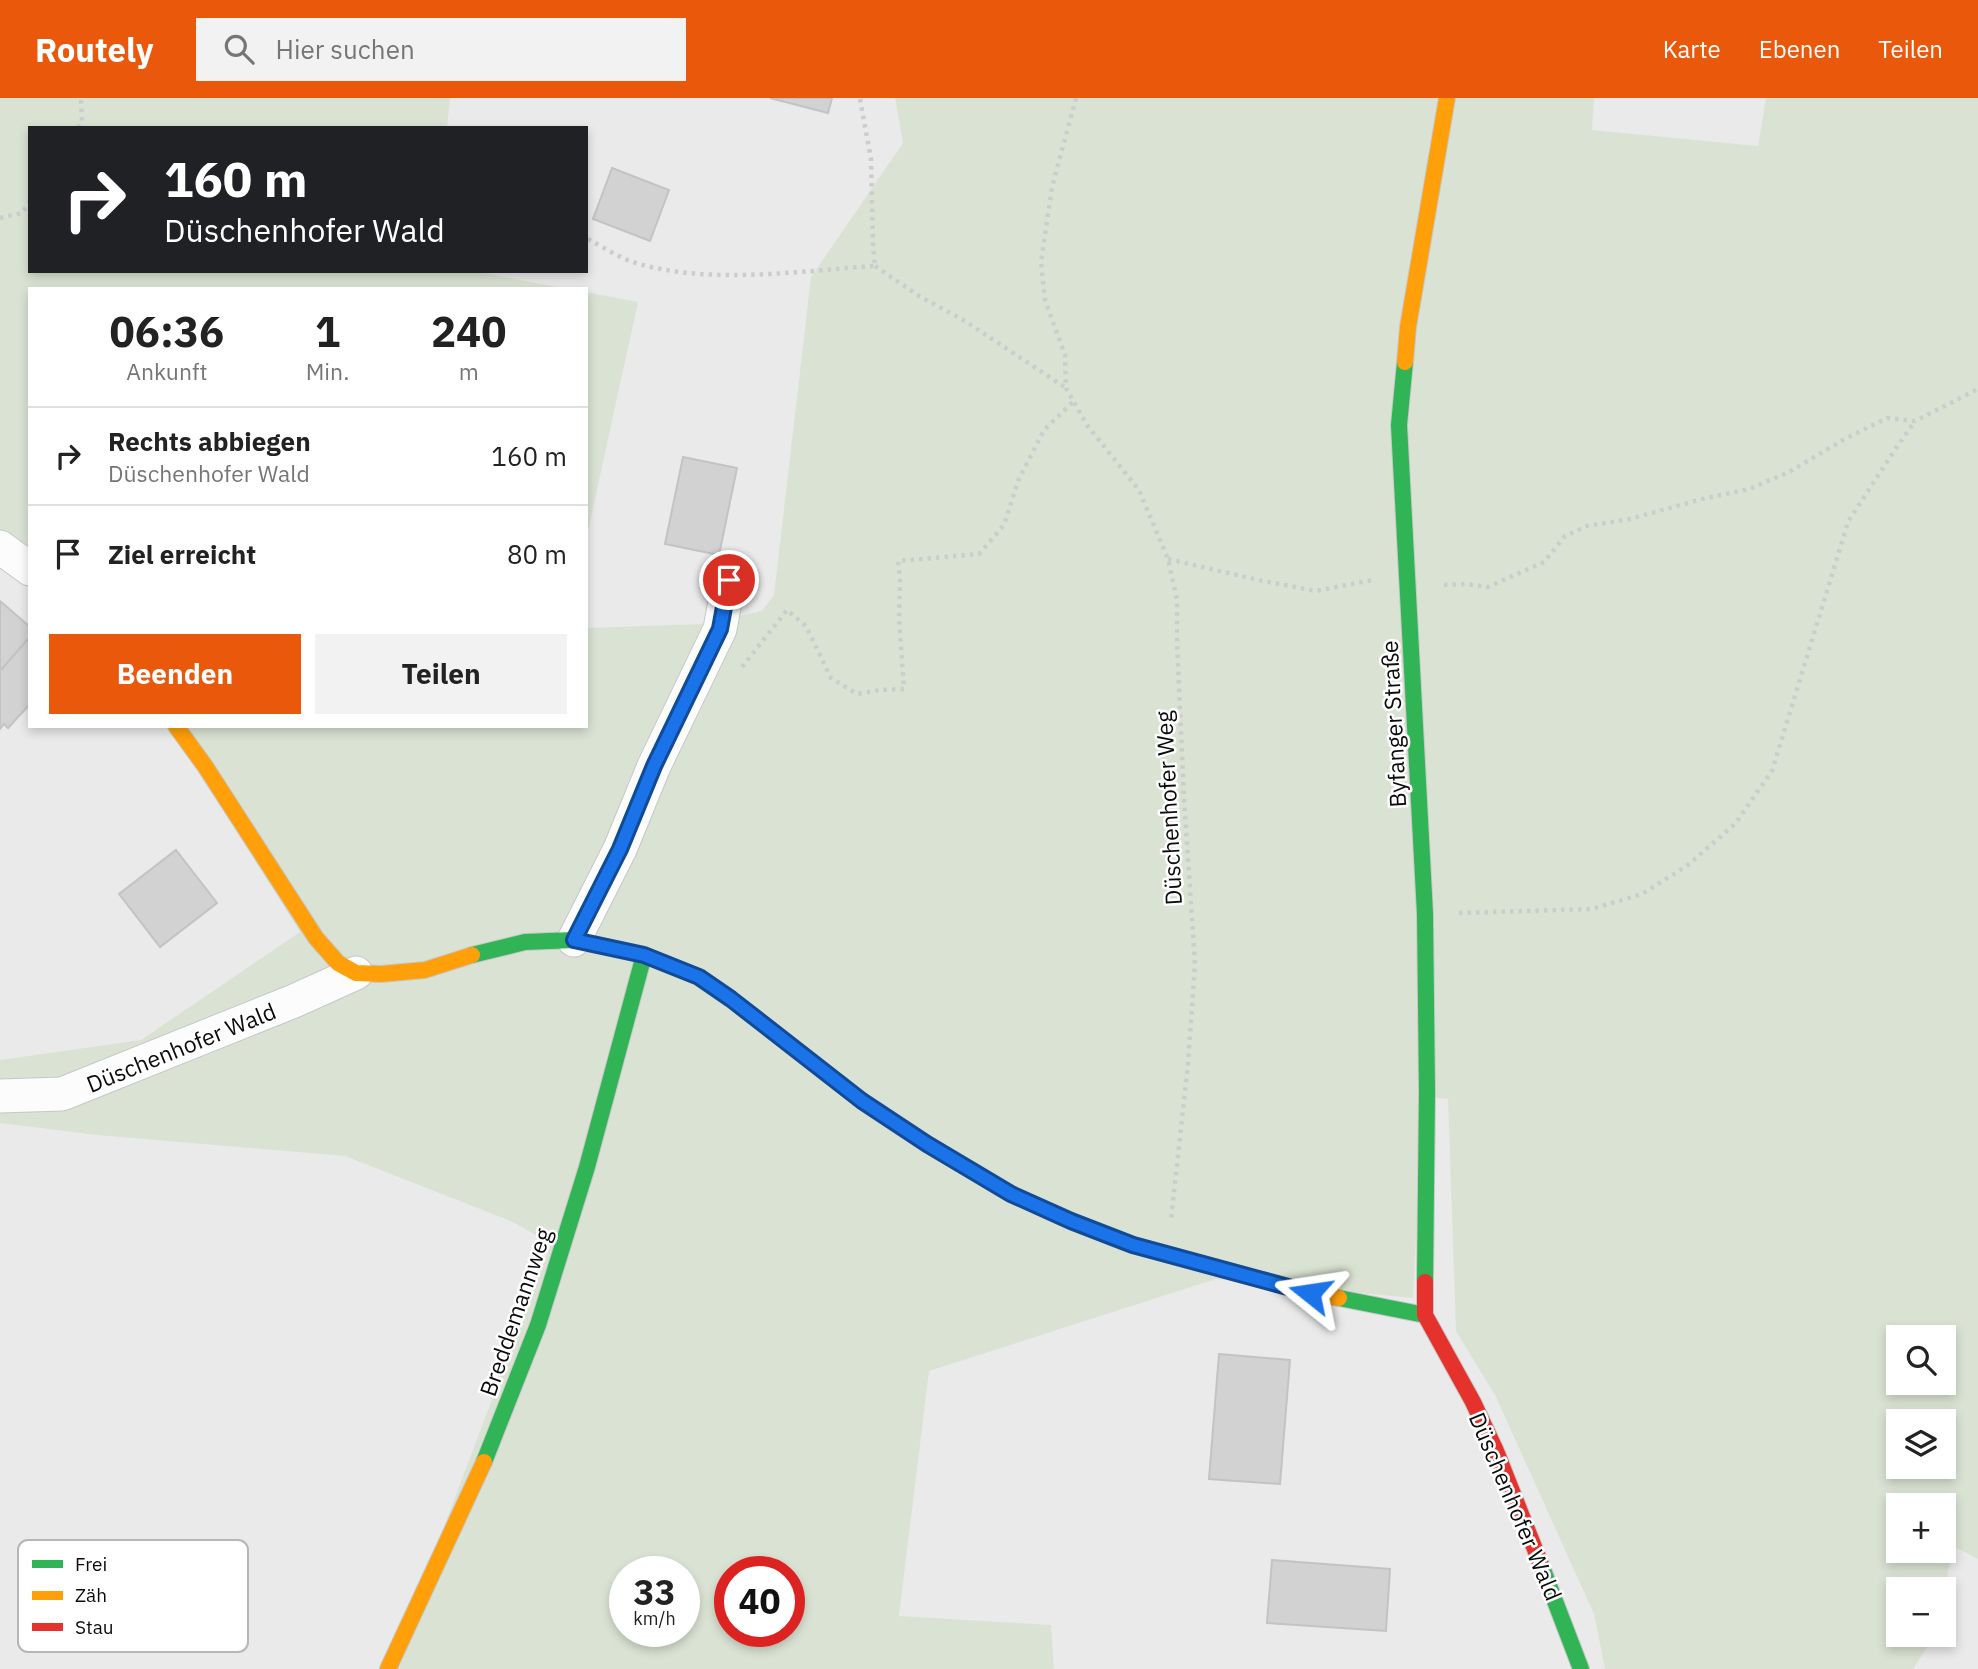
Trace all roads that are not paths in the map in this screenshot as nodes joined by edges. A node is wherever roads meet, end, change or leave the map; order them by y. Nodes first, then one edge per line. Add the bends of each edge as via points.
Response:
1 (1447, 98) edge
2 (0, 547) edge
3 (28, 568) edge
4 (729, 580) dead end
5 (177, 728) edge
6 (574, 940) junction
7 (644, 955) junction
8 (356, 972) junction
9 (0, 1096) edge
10 (1425, 1314) junction
11 (1442, 1348) joint
12 (388, 1669) edge
13 (1581, 1669) edge

1 - 10 street, Byfanger Straße via 1408,327 1399,425 1425,914
2 - 3 street
4 - 6 street via 720,629
5 - 8 street via 316,938 338,963
6 - 7 street, Düschenhofer Wald
6 - 8 street, Düschenhofer Wald via 525,942 425,970
7 - 10 street, Düschenhofer Wald via 699,977 862,1101 1011,1194 1167,1255 1310,1293
7 - 12 street, Breddemannweg via 587,1167 538,1325 493,1443
8 - 9 street, Düschenhofer Wald via 62,1094
10 - 11 street, Byfanger Straße
11 - 13 street, Düschenhofer Wald via 1496,1451

